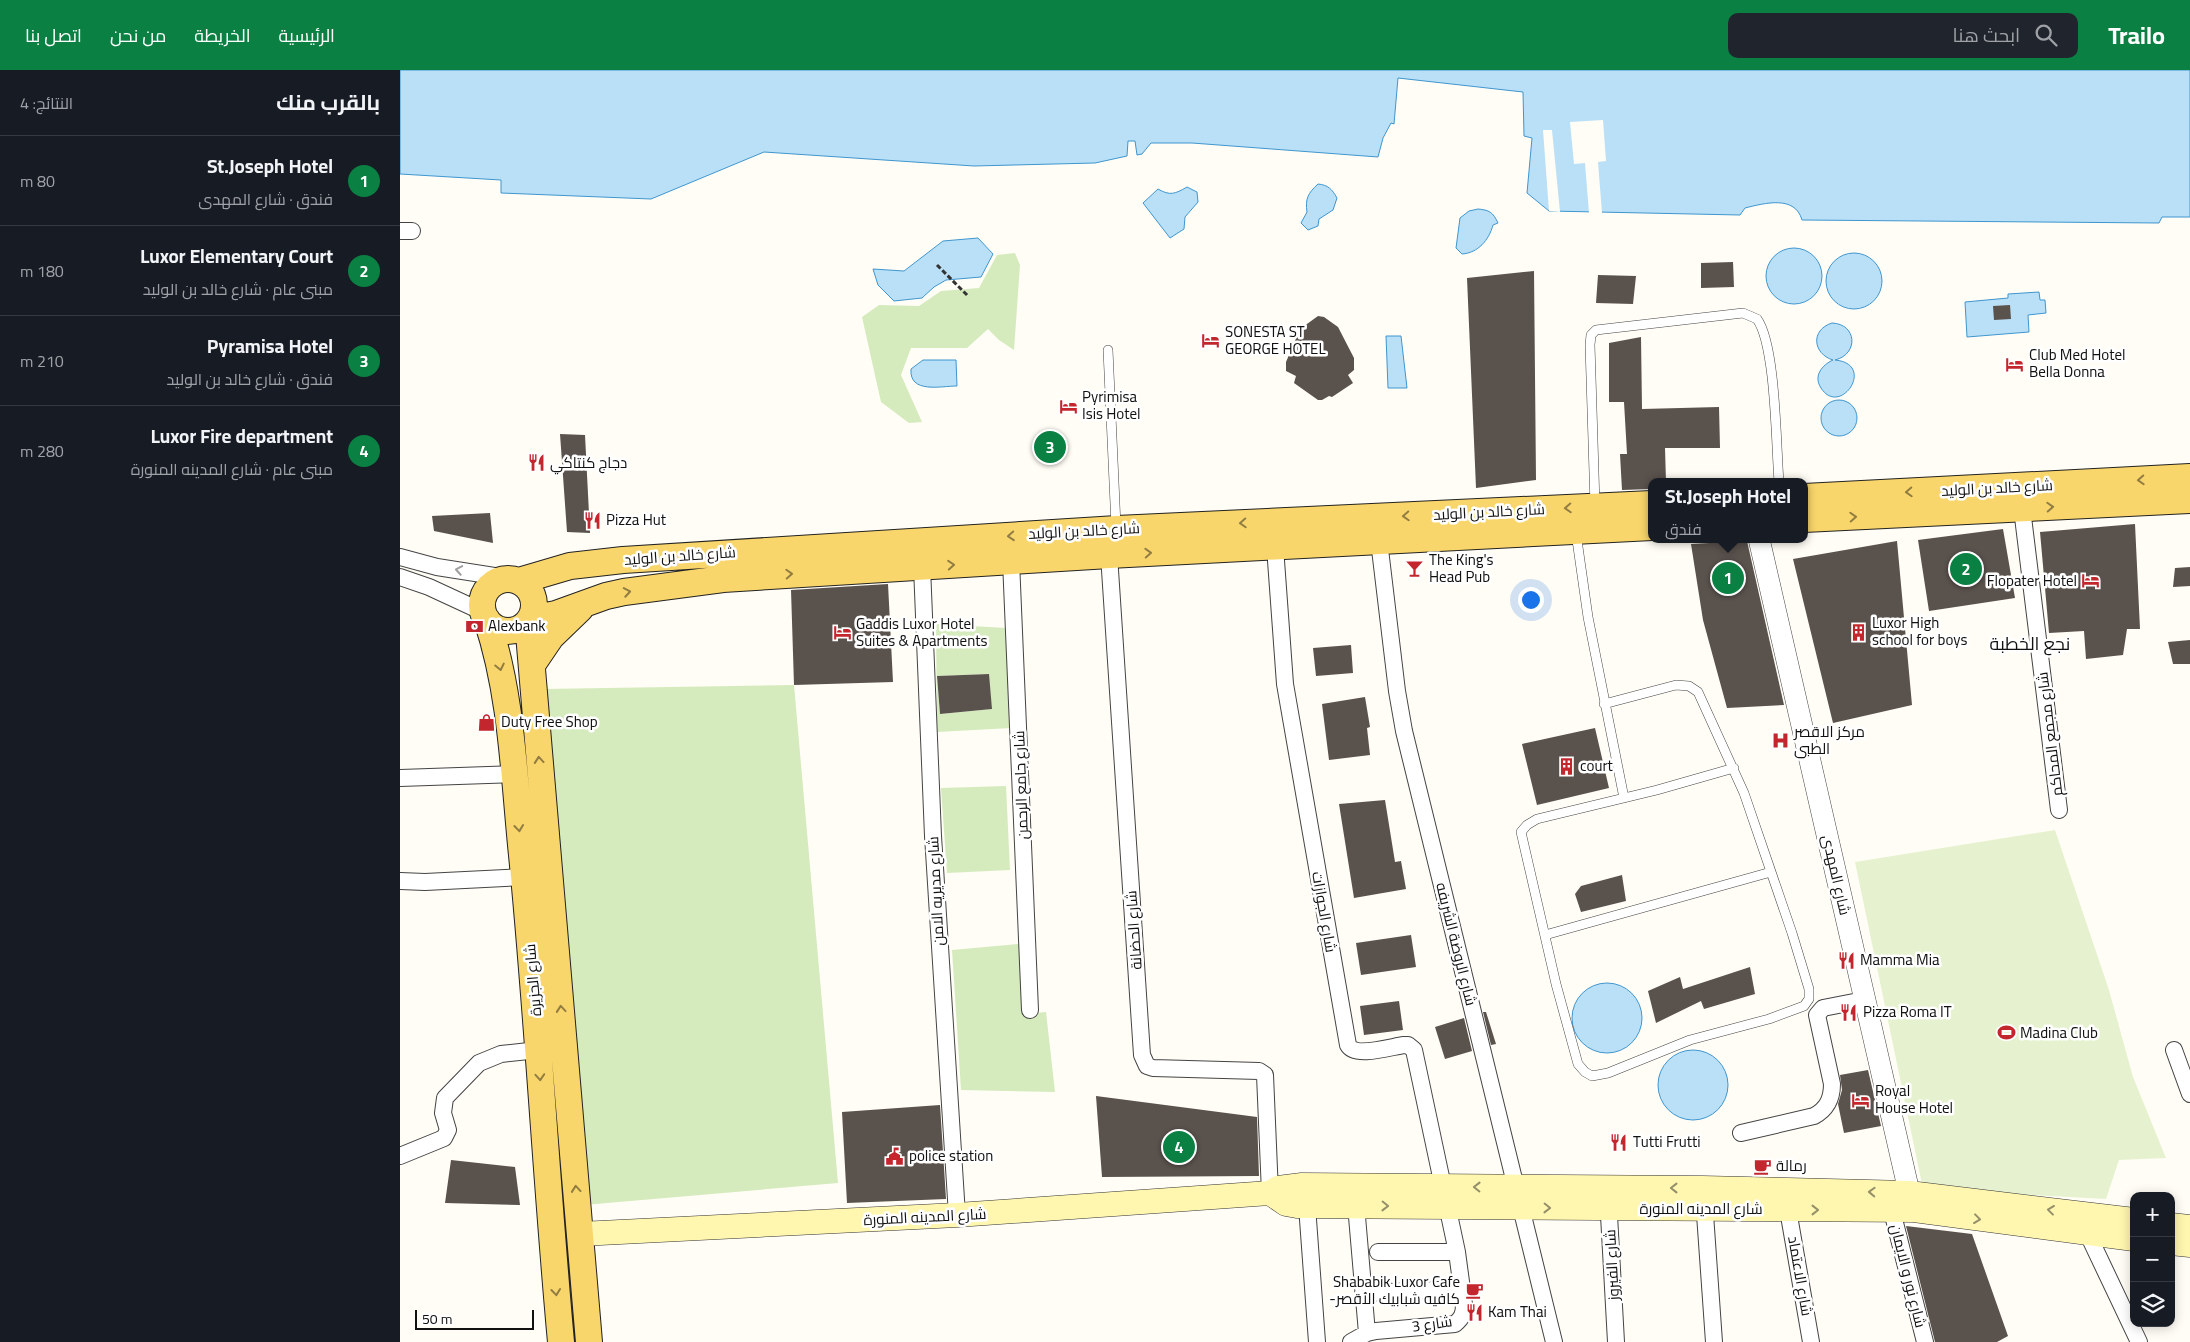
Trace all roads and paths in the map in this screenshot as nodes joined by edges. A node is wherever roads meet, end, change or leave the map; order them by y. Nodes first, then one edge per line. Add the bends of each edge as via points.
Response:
1 (937, 265) dead end
2 (968, 296) dead end
3 (1108, 350) dead end
4 (1779, 478) edge
5 (2190, 478) edge
6 (1808, 497) edge
7 (2190, 500) edge
8 (1648, 505) edge
9 (2022, 509) junction
10 (1808, 519) edge
11 (1589, 523) junction
12 (1648, 527) edge
13 (1117, 529) junction
14 (1379, 541) junction
15 (1760, 543) edge
16 (1275, 546) junction
17 (1109, 555) junction
18 (400, 556) edge
19 (1011, 561) junction
20 (922, 567) junction
21 (400, 577) edge
22 (513, 580) junction
23 (587, 603) junction
24 (485, 616) junction
25 (529, 621) junction
26 (532, 665) junction
27 (1604, 704) junction
28 (1734, 768) junction
29 (514, 774) junction
30 (400, 778) edge
31 (1624, 798) junction
32 (2059, 810) dead end
33 (1771, 872) junction
34 (524, 877) junction
35 (400, 881) edge
36 (1545, 936) junction
37 (1864, 1000) junction
38 (1030, 1010) dead end
39 (538, 1050) junction
40 (2174, 1050) dead end
41 (2190, 1094) edge
42 (1741, 1133) dead end
43 (400, 1156) edge
44 (1270, 1193) junction
45 (1444, 1197) junction
46 (1518, 1197) junction
47 (1608, 1198) junction
48 (1704, 1199) junction
49 (1905, 1205) junction
50 (1307, 1206) junction
51 (1356, 1206) junction
52 (1788, 1210) junction
53 (957, 1216) junction
54 (549, 1218) junction
55 (2130, 1220) edge
56 (2083, 1224) junction
57 (2175, 1225) edge
58 (2190, 1227) edge
59 (580, 1234) junction
60 (2130, 1238) edge
61 (2175, 1243) edge
62 (2190, 1245) edge
63 (1378, 1252) dead end
64 (1456, 1252) junction
65 (553, 1255) junction
66 (1462, 1289) junction
67 (1364, 1293) junction
68 (1367, 1333) junction
69 (561, 1342) edge
70 (589, 1342) edge
71 (1317, 1342) edge
72 (1351, 1342) edge
73 (1554, 1342) edge
74 (1616, 1342) edge
75 (1714, 1342) edge
76 (1811, 1342) edge
77 (1925, 1342) edge
78 (2139, 1342) edge

1 - 2 path
3 - 13 lane
4 - 11 lane via 1771,378 1765,334 1758,319 1743,313 1596,330 1591,335 1590,345
5 -> 6 main road, شارع خالد بن الوليد
9 -> 7 main road, شارع خالد بن الوليد
8 - 11 main road, شارع خالد بن الوليد
10 -> 9 main road, شارع خالد بن الوليد
9 - 32 street, شارع مجمع المحاكم
11 - 12 main road, شارع خالد بن الوليد
11 -> 13 main road, شارع خالد بن الوليد
11 - 14 main road, شارع خالد بن الوليد
11 - 27 lane via 1588,617
13 -> 22 main road, شارع خالد بن الوليد via 596,562
14 - 16 main road, شارع خالد بن الوليد
14 - 46 street, شارع الروضة الشريفه via 1404,731
15 - 37 street, شارع المهدى
17 -> 16 main road, شارع خالد بن الوليد
16 - 45 street, شارع الجوازات via 1285,684 1348,1045 1358,1052 1404,1045 1414,1050
17 - 19 main road, شارع خالد بن الوليد
17 - 44 street, شارع الحضانة via 1142,1055 1147,1066 1153,1068 1262,1072 1266,1079
22 -> 18 street, شارع خالد بن الوليد via 437,567
20 -> 19 main road, شارع خالد بن الوليد
19 - 38 street, شارع جامع الرحمن
23 -> 20 main road, شارع خالد بن الوليد via 624,592 715,580
20 - 53 street, شارع مديريه الامن via 932,836
21 - 24 street via 429,587
22 - 24 main road via 494,582 487,588 482,604
22 - 25 main road via 527,586 534,602
23 - 25 main road, شارع خالد بن الوليد
23 - 26 main road via 562,625
24 - 25 main road via 494,626 512,631
24 -> 29 main road, شارع الجزيرة via 502,678
25 - 26 main road, شارع الجزيرة
59 -> 26 main road, شارع الجزيرة
27 - 28 lane via 1676,685 1689,686 1698,692
27 - 31 lane
28 - 31 lane
28 - 33 lane
29 - 30 street
29 -> 34 main road, شارع الجزيرة
31 - 36 lane via 1537,819 1522,832
33 - 36 lane
33 - 36 lane via 1809,989 1808,1003 1769,1019 1690,1040 1608,1073 1592,1076 1578,1064
34 - 35 street
34 - 39 main road, شارع الجزيرة
37 - 42 street via 1823,1008 1817,1015 1832,1084 1832,1094 1822,1111 1814,1116
37 - 49 street, شارع المهدى
39 - 43 street via 501,1054 479,1063 445,1098 443,1106 448,1130 444,1138
39 -> 54 main road, شارع الجزيرة
40 - 41 street
44 - 45 main road, شارع المدينه المنورة via 1290,1185
44 - 50 main road, شارع المدينه المنورة via 1286,1204
44 - 53 main road, شارع المدينه المنورة
45 - 46 main road, شارع المدينه المنورة
51 -> 45 main road, شارع المدينه المنورة
45 - 64 street, شارع 3
46 - 47 main road, شارع المدينه المنورة
46 - 73 street, شارع الروضة الشريفه
47 - 48 main road, شارع المدينه المنورة
47 - 74 street, شارع الفيروز
49 -> 48 main road, شارع المدينه المنورة
48 - 52 main road, شارع المدينه المنورة
48 - 75 street
52 -> 49 main road, شارع المدينه المنورة
49 - 56 main road, شارع المدينه المنورة
49 - 77 street, شارع نور و الايمان
50 - 51 main road, شارع المدينه المنورة
50 - 71 street
51 - 67 street
52 - 76 street, شارع الاعتماد
53 - 59 main road, شارع المدينه المنورة
54 - 59 main road via 564,1214
54 - 65 main road, شارع الجزيرة
55 - 56 main road, شارع المدينه المنورة
56 - 60 main road, شارع المدينه المنورة
56 - 78 street
57 - 58 main road
59 - 65 main road via 568,1257
59 - 70 main road, شارع الجزيرة
61 - 62 main road
63 - 64 street
64 - 66 street, شارع 3
65 -> 69 main road, شارع الجزيرة
66 - 67 street
66 - 68 street, شارع 3 via 1464,1312 1455,1324
67 - 68 street
68 - 72 street, شارع 3

